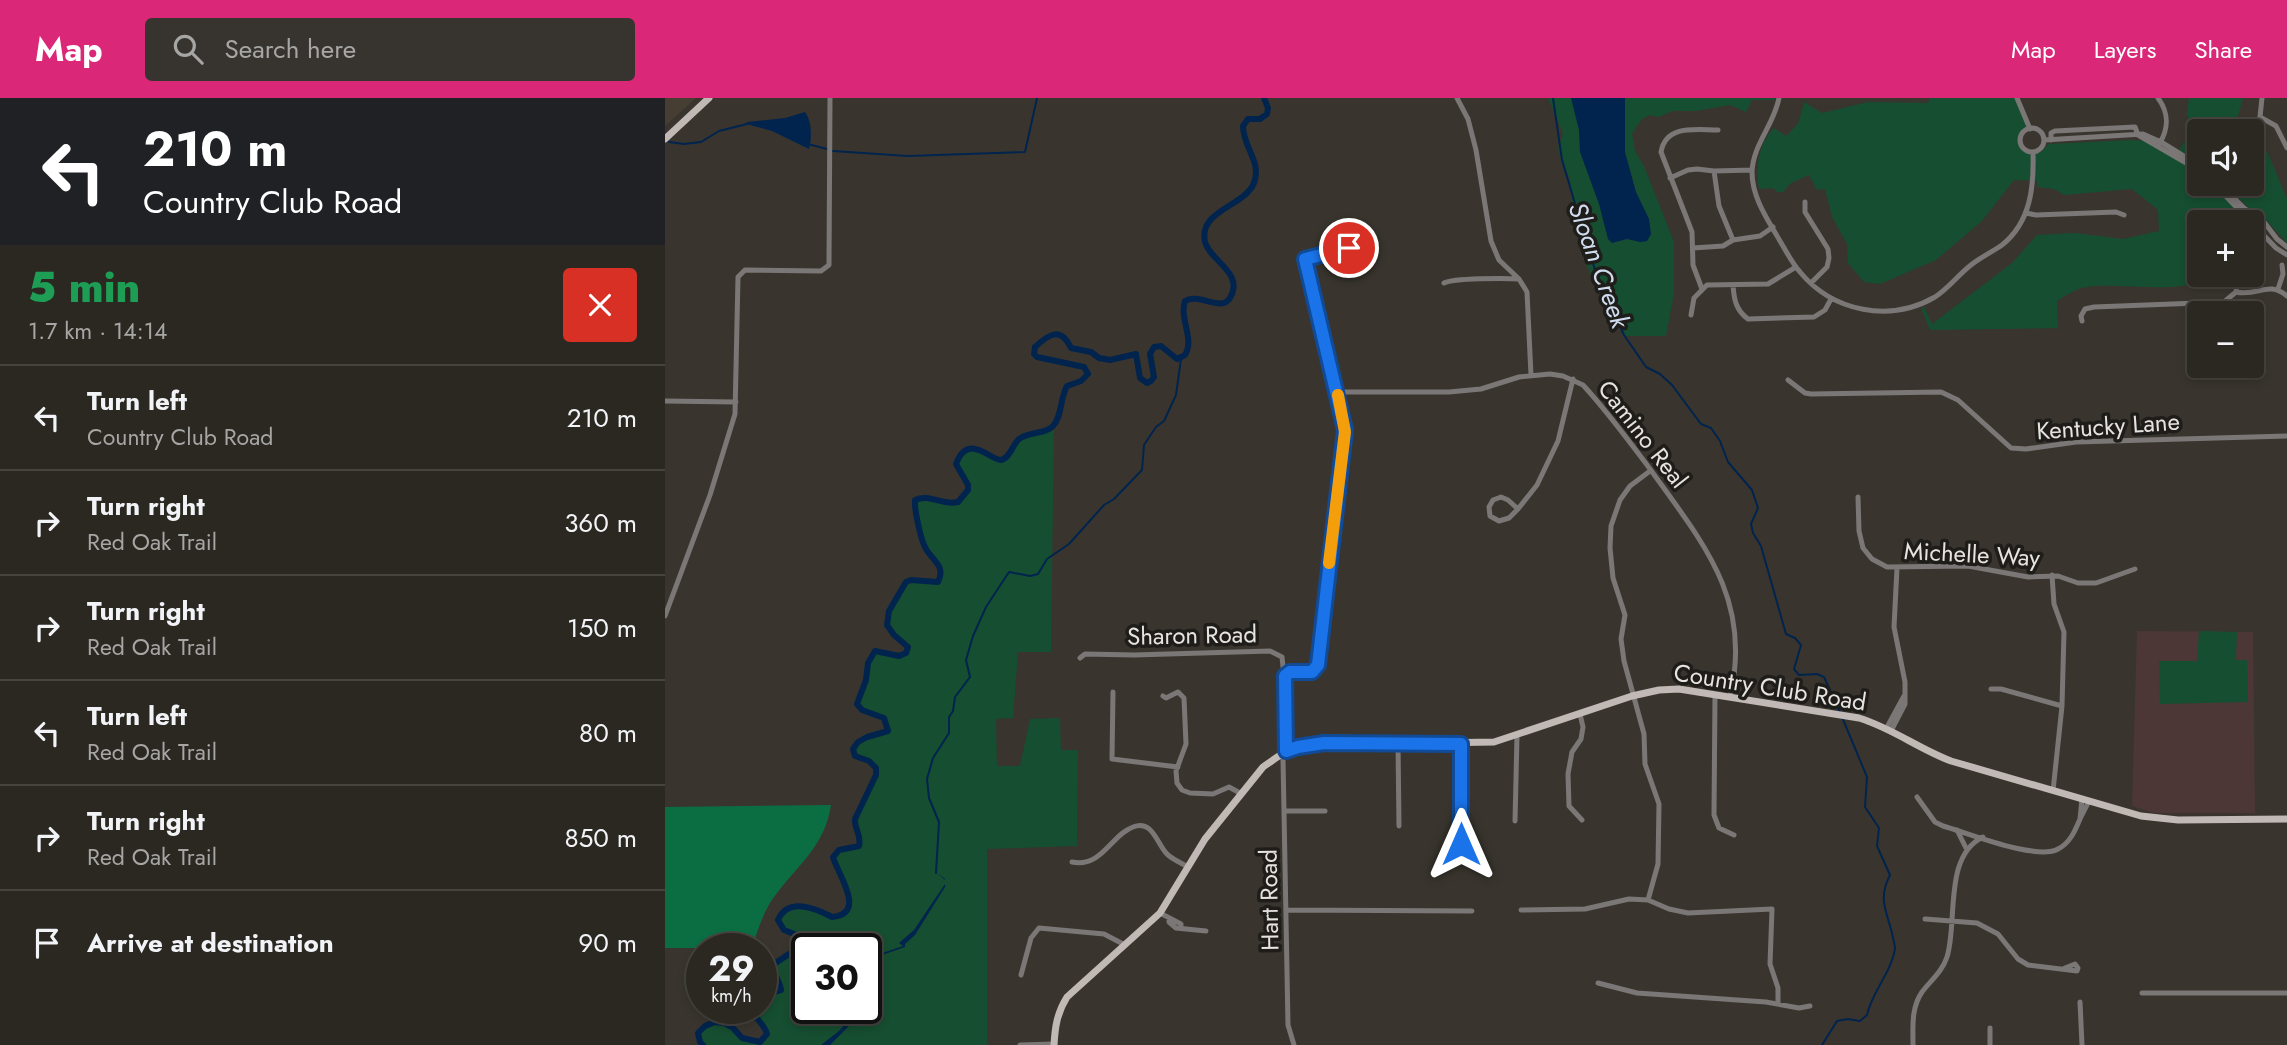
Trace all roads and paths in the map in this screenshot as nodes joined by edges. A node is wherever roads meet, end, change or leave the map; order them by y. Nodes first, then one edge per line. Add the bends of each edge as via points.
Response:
1 (709, 98) edge
2 (830, 98) edge
3 (1457, 98) edge
4 (1779, 98) edge
5 (2017, 98) edge
6 (2158, 98) edge
7 (2262, 98) edge
8 (2260, 117) joint
9 (2030, 129) junction
10 (1718, 130) dead end
11 (665, 139) edge
12 (2048, 140) junction
13 (1653, 141) dead end
14 (1662, 144) junction
15 (2159, 144) junction
16 (2287, 148) edge
17 (2033, 153) junction
18 (2187, 159) edge
19 (2187, 162) edge
20 (1752, 170) junction
21 (1714, 171) junction
22 (1670, 178) junction
23 (2227, 196) edge
24 (2232, 196) edge
25 (1805, 202) dead end
26 (2241, 210) edge
27 (2247, 210) edge
28 (2026, 213) junction
29 (2125, 215) dead end
30 (2264, 222) edge
31 (1773, 227) junction
32 (1367, 230) dead end
33 (2264, 233) edge
34 (1733, 240) junction
35 (2287, 247) edge
36 (1693, 248) junction
37 (2287, 254) edge
38 (2282, 265) dead end
39 (1796, 267) junction
40 (1519, 279) junction
41 (1444, 283) dead end
42 (1811, 284) junction
43 (1733, 285) junction
44 (2237, 287) edge
45 (1702, 289) junction
46 (2278, 289) junction
47 (2236, 292) junction
48 (2287, 296) edge
49 (1831, 299) junction
50 (1691, 315) dead end
51 (2082, 321) dead end
52 (1531, 375) junction
53 (1573, 379) junction
54 (1788, 380) dead end
55 (1337, 392) junction
56 (665, 401) edge
57 (736, 402) junction
58 (2287, 436) edge
59 (1650, 471) junction
60 (1858, 497) dead end
61 (1518, 509) junction
62 (1897, 568) junction
63 (2136, 569) dead end
64 (2052, 575) junction
65 (665, 616) edge
66 (1080, 658) dead end
67 (1284, 679) junction
68 (1991, 689) dead end
69 (1113, 692) dead end
70 (1715, 695) junction
71 (1163, 696) dead end
72 (1632, 696) junction
73 (1730, 697) junction
74 (2062, 706) junction
75 (1580, 714) junction
76 (1889, 730) junction
77 (1517, 736) junction
78 (1398, 743) junction
79 (1461, 744) junction
80 (1284, 753) junction
81 (1178, 766) junction
82 (2053, 791) junction
83 (1240, 793) junction
84 (1917, 797) dead end
85 (2085, 800) junction
86 (1285, 811) junction
87 (1325, 811) dead end
88 (2287, 819) edge
89 (1582, 820) dead end
90 (1515, 821) dead end
91 (1399, 826) dead end
92 (1957, 830) junction
93 (1734, 835) dead end
94 (1983, 837) junction
95 (1966, 848) junction
96 (1463, 861) dead end
97 (1072, 862) dead end
98 (1188, 867) junction
99 (1648, 900) junction
100 (1287, 910) junction
101 (1521, 910) dead end
102 (1472, 911) dead end
103 (1160, 912) junction
104 (1925, 919) dead end
105 (1951, 920) junction
106 (1206, 931) dead end
107 (1125, 945) junction
108 (2065, 968) dead end
109 (1021, 975) dead end
110 (1598, 983) dead end
111 (2142, 993) dead end
112 (2287, 993) edge
113 (2080, 1002) dead end
114 (1778, 1004) junction
115 (1810, 1006) dead end
116 (1990, 1028) dead end
117 (1020, 1044) edge
118 (1055, 1045) edge
119 (1294, 1045) edge
120 (1913, 1045) edge
121 (1990, 1045) edge
122 (2082, 1045) edge

1 - 11 main road
2 - 57 street via 830,263 821,271 745,270 739,275
3 - 40 street via 1476,150 1491,241 1499,260
4 - 20 street
5 - 9 street
6 - 15 street via 2167,119
7 - 8 street
8 - 16 street via 2276,126
9 - 12 street via 2040,131
9 - 17 street via 2020,140 2023,148
10 - 14 street via 1677,130
12 - 15 street via 2138,135
12 - 17 street
13 - 14 street
14 - 22 street
15 - 18 street
15 - 19 street
17 - 28 street via 2033,189
20 - 21 street
20 - 31 street via 1756,195
21 - 22 street via 1688,170
21 - 34 street via 1719,206
22 - 36 street via 1692,232
23 - 26 street
24 - 27 street
25 - 42 street via 1805,212 1829,258
28 - 29 street
28 - 49 street via 2007,241 1922,304 1875,311
30 - 35 street
31 - 34 street via 1760,236
31 - 39 street
32 - 55 street via 1349,248 1305,259
33 - 37 street
34 - 36 street via 1716,248
36 - 45 street via 1693,265
38 - 46 street
39 - 42 street
39 - 43 street via 1768,284
40 - 41 street via 1452,278
40 - 52 street via 1528,295
42 - 49 street
43 - 45 street
43 - 49 street via 1736,306 1748,318 1814,317
44 - 47 street
45 - 50 street via 1694,298
46 - 47 street
46 - 48 street
47 - 51 street via 2224,302 2201,305 2094,307 2085,309
52 - 53 street, Camino Real
52 - 55 street, Camino Real via 1481,389 1449,392
53 - 59 street, Camino Real via 1596,398
53 - 61 street via 1558,441 1539,481
54 - 58 street, Kentucky Lane via 1811,394 1941,391 1958,400 2007,445 2021,449 2076,442
55 - 67 street via 1345,436 1318,665 1312,672 1288,672
56 - 57 street
57 - 65 street via 711,495
59 - 72 street via 1620,500 1610,536 1611,566 1625,615 1621,645
59 - 73 street, Camino Real via 1699,537 1725,592 1737,640
60 - 62 street, Michelle Way via 1863,548 1872,559
61 - 61 street via 1499,521 1490,516 1489,506 1500,497
62 - 64 street, Michelle Way via 1968,566 2028,577
62 - 76 street via 1894,627 1906,693 1901,715
63 - 64 street, Michelle Way via 2096,583
64 - 74 street via 2054,604 2064,632
66 - 67 street, Sharon Road via 1085,653 1270,651 1283,658
67 - 80 street, Hart Road
68 - 74 street
69 - 81 street via 1112,759
70 - 72 main road, Country Club Road via 1670,689
70 - 73 main road, Country Club Road
70 - 93 street via 1714,815 1719,828
71 - 81 street via 1178,692 1184,698 1186,744
72 - 75 main road, Country Club Road
72 - 99 street via 1644,734 1644,764 1659,804 1658,864
73 - 76 main road, Country Club Road via 1850,716
74 - 82 street
75 - 77 main road, Country Club Road
75 - 89 street via 1581,739 1572,752 1568,774 1570,806
76 - 82 main road, Country Club Road via 1951,761
77 - 79 main road, Country Club Road
77 - 90 street
78 - 79 main road, Country Club Road
78 - 80 main road, Country Club Road via 1324,743
78 - 91 street
79 - 96 street
80 - 83 main road, Country Club Road via 1263,767
80 - 86 street, Hart Road
81 - 83 street via 1177,783 1186,792 1213,794 1229,786
82 - 85 main road, Country Club Road
83 - 98 main road, Country Club Road
84 - 92 street via 1934,822
85 - 88 main road, Country Club Road via 2160,819
85 - 94 street via 2067,842 2049,853 2033,853
86 - 87 street
86 - 100 street, Hart Road
92 - 94 street
92 - 95 street
94 - 95 street
95 - 105 street
97 - 98 street via 1098,856 1129,828 1138,826 1152,831 1166,853
98 - 103 main road, Country Club Road
99 - 101 street
99 - 114 street via 1688,913 1772,909 1770,964
100 - 102 street
100 - 119 street, Hart Road via 1288,1025
103 - 106 street via 1176,928
103 - 107 main road, Country Club Road
104 - 105 street
105 - 108 street via 1989,928 2028,965
105 - 120 street via 1946,961 1917,1003
107 - 109 street via 1104,934 1039,928 1031,938
107 - 118 main road, Country Club Road via 1067,997 1059,1009
110 - 114 street via 1637,993
111 - 112 street
113 - 122 street
114 - 115 street
116 - 121 street
117 - 118 street

